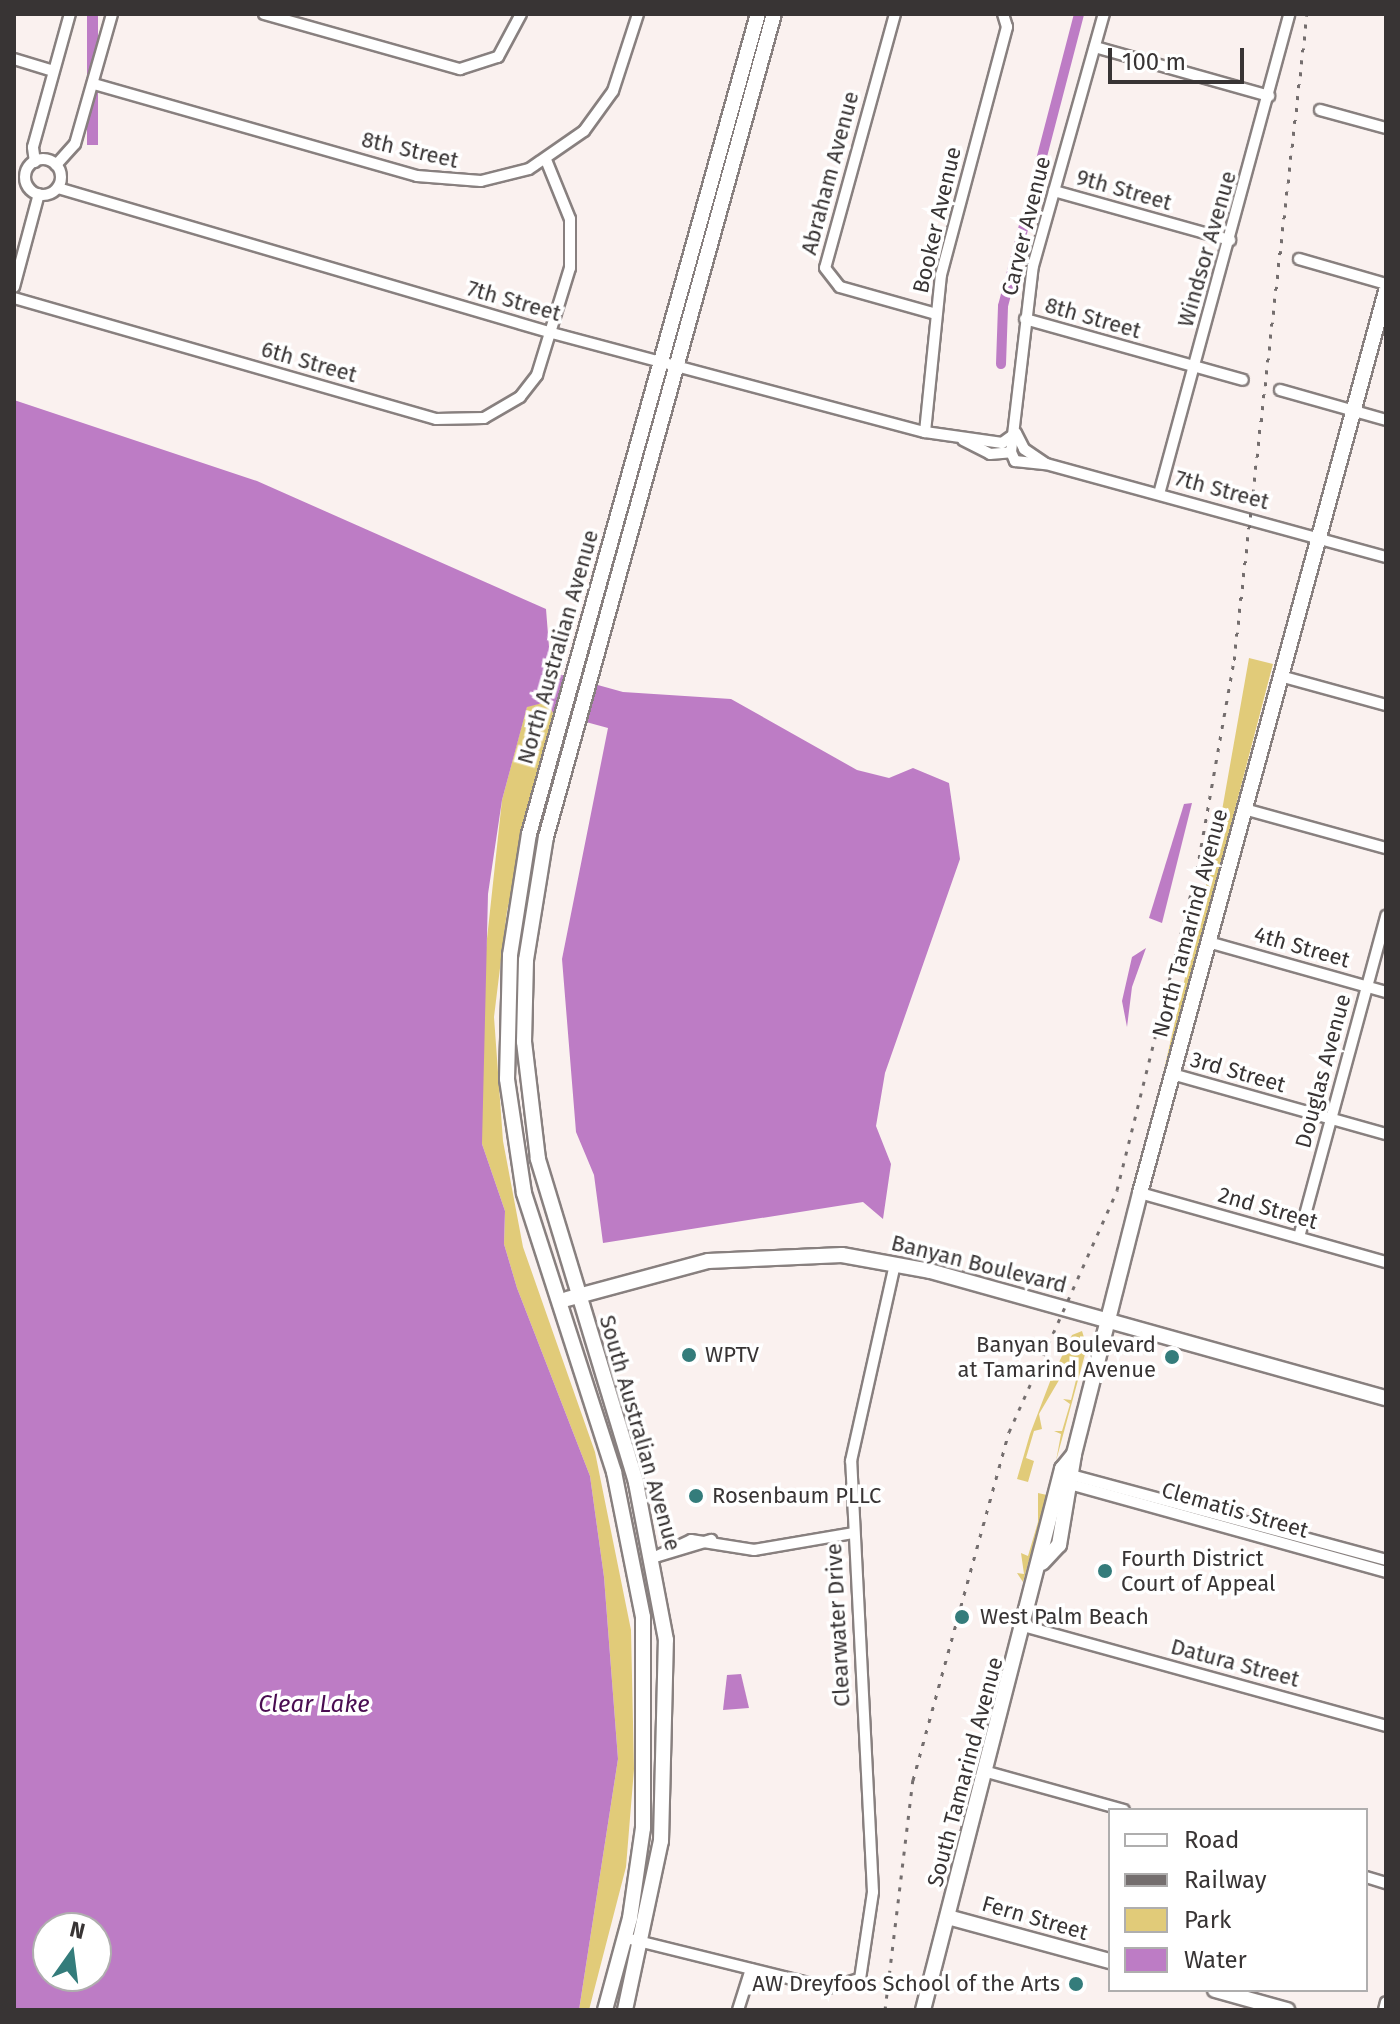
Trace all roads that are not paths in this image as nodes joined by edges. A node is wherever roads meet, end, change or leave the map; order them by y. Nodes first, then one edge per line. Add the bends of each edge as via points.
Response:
1 (70, 14) edge
2 (112, 14) edge
3 (264, 14) edge
4 (521, 14) edge
5 (638, 14) edge
6 (758, 14) edge
7 (774, 14) edge
8 (895, 14) edge
9 (1104, 14) edge
10 (1289, 14) edge
11 (1004, 17) edge
12 (1095, 47) junction
13 (14, 59) edge
14 (51, 70) junction
15 (94, 84) junction
16 (1269, 96) junction
17 (1320, 110) dead end
18 (1386, 128) edge
19 (546, 160) junction
20 (35, 162) junction
21 (56, 165) junction
22 (20, 178) edge
23 (58, 188) junction
24 (1054, 191) junction
25 (39, 194) junction
26 (1230, 240) junction
27 (1299, 259) dead end
28 (1386, 284) edge
29 (14, 287) edge
30 (1386, 291) edge
31 (14, 298) edge
32 (936, 314) junction
33 (1025, 319) junction
34 (552, 333) junction
35 (669, 361) junction
36 (1195, 367) junction
37 (1243, 380) dead end
38 (1280, 390) dead end
39 (1352, 411) junction
40 (1386, 420) edge
41 (925, 432) junction
42 (1016, 433) junction
43 (963, 440) junction
44 (1011, 452) junction
45 (1046, 464) junction
46 (1159, 494) junction
47 (1317, 537) junction
48 (1386, 557) edge
49 (1280, 676) junction
50 (1386, 705) edge
51 (1244, 809) junction
52 (529, 834) junction
53 (546, 837) junction
54 (1386, 848) edge
55 (1386, 916) edge
56 (1208, 942) junction
57 (1367, 986) junction
58 (1386, 992) edge
59 (1172, 1074) junction
60 (1331, 1119) junction
61 (1386, 1134) edge
62 (1140, 1193) junction
63 (1299, 1237) junction
64 (1386, 1262) edge
65 (895, 1264) junction
66 (576, 1296) junction
67 (555, 1302) junction
68 (1108, 1321) junction
69 (1386, 1398) edge
70 (1070, 1480) junction
71 (853, 1533) junction
72 (655, 1557) junction
73 (633, 1558) junction
74 (1386, 1560) edge
75 (1042, 1563) junction
76 (1386, 1572) edge
77 (1027, 1627) junction
78 (1386, 1726) edge
79 (987, 1772) junction
80 (1117, 1808) edge
81 (948, 1917) junction
82 (626, 1938) junction
83 (643, 1943) junction
84 (1108, 1960) edge
85 (751, 1969) junction
86 (1222, 1992) edge
87 (1386, 2002) edge
88 (605, 2010) edge
89 (625, 2010) edge
90 (738, 2010) edge
91 (923, 2010) edge
92 (1287, 2010) edge
93 (1384, 2010) edge

1 - 14 street
2 - 15 street
3 - 4 street via 460,69 503,52
5 - 19 street, 8th Street via 602,110
6 - 35 main road, North Australian Avenue
7 - 35 main road, North Australian Avenue
8 - 32 street, Abraham Avenue via 825,268 840,287
9 - 12 street, Carver Avenue
10 - 16 street, Windsor Avenue
11 - 32 street, Booker Avenue
12 - 16 street
12 - 24 street, Carver Avenue
13 - 14 street
14 - 20 street
15 - 19 street, 8th Street via 438,180 495,179
15 - 21 street via 75,144
16 - 26 street, Windsor Avenue
17 - 18 street
19 - 34 street, 6th Street via 572,235
20 - 21 street
20 - 22 street
21 - 23 street
22 - 25 street
23 - 25 street
23 - 34 street, 7th Street
24 - 26 street, 9th Street
24 - 33 street, Carver Avenue
25 - 29 street
26 - 36 street, Windsor Avenue
27 - 28 street
30 - 39 main road, North Tamarind Avenue
31 - 34 street, 6th Street via 457,422 484,418 520,397 537,375
32 - 41 street, Booker Avenue
33 - 36 street, 8th Street
33 - 42 street, Carver Avenue
34 - 35 street, 7th Street
35 - 41 street, 7th Street
35 - 52 main road, North Australian Avenue
35 - 53 main road, North Australian Avenue
36 - 37 street, 8th Street
36 - 46 street, Windsor Avenue
38 - 39 street
39 - 40 street
39 - 47 main road, North Tamarind Avenue
41 - 43 street, 7th Street
42 - 43 street, 7th Street via 1002,443
42 - 44 street, Carver Avenue
42 - 45 street, 7th Street via 1024,449
43 - 44 street, 7th Street via 990,454
44 - 45 street, 7th Street via 1024,464
45 - 46 street, 7th Street
46 - 47 street, 7th Street
47 - 48 street, 7th Street
47 - 49 main road, North Tamarind Avenue
49 - 50 street
49 - 51 main road, North Tamarind Avenue
51 - 54 street
51 - 56 main road, North Tamarind Avenue
52 - 53 main road
52 - 67 main road, North Australian Avenue via 510,955 507,1079 524,1193
53 - 66 main road, North Australian Avenue via 531,920 524,1042 538,1159
55 - 57 street, Douglas Avenue
56 - 57 street, 4th Street
56 - 59 main road, North Tamarind Avenue
57 - 58 street, 4th Street
57 - 60 street, Douglas Avenue
59 - 60 street, 3rd Street
59 - 62 main road, North Tamarind Avenue
60 - 61 street, 3rd Street
60 - 63 street, Douglas Avenue
62 - 63 street, 2nd Street
62 - 68 main road, North Tamarind Avenue
63 - 64 street, 2nd Street
65 - 66 main road, Banyan Boulevard via 744,1256
65 - 68 main road, Banyan Boulevard
65 - 71 street, Clearwater Drive via 854,1434
66 - 67 main road, Banyan Boulevard
66 - 72 main road, South Australian Avenue
67 - 73 main road, South Australian Avenue via 614,1472
68 - 69 main road, Banyan Boulevard
68 - 70 main road, North Tamarind Avenue
70 - 74 street, Clematis Street
70 - 75 main road, South Tamarind Avenue
70 - 75 main road, North Tamarind Avenue via 1059,1545
70 - 76 street, Clematis Street
71 - 72 street via 754,1550 713,1539 670,1545
71 - 85 street, Clearwater Drive via 873,1892 863,1971 854,1986 828,1988
72 - 73 main road
72 - 83 main road, South Australian Avenue via 668,1663 667,1762
73 - 82 main road, South Australian Avenue via 643,1617 647,1751
75 - 77 main road, South Tamarind Avenue
77 - 78 street, Datura Street
77 - 79 main road, South Tamarind Avenue
79 - 80 street
79 - 81 main road, South Tamarind Avenue
81 - 84 main road, Fern Street
81 - 91 main road, South Tamarind Avenue
82 - 83 street
82 - 88 main road, South Australian Avenue
83 - 85 street
83 - 89 main road, South Australian Avenue
85 - 90 street
86 - 92 main road
87 - 93 street

